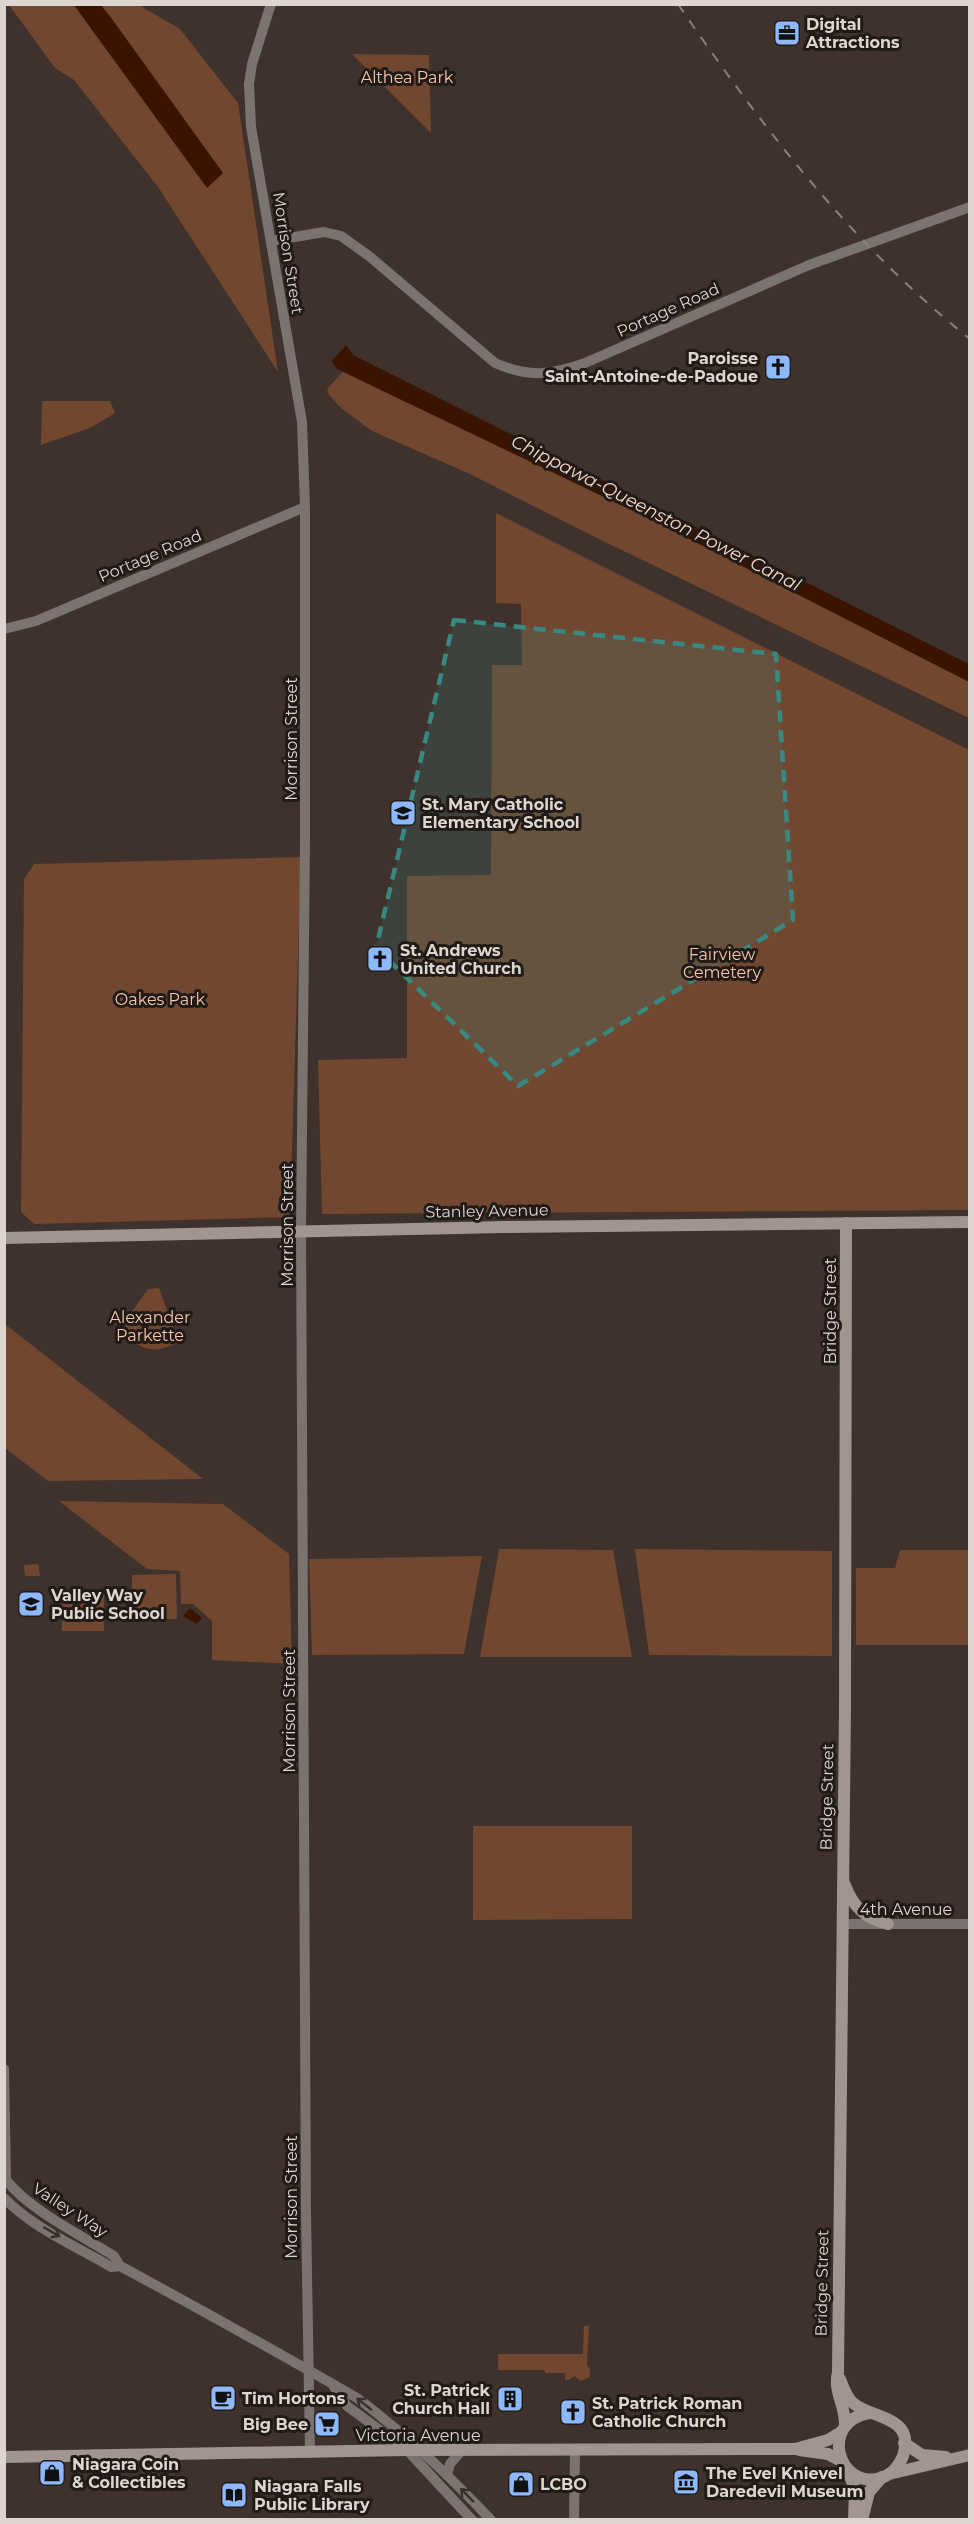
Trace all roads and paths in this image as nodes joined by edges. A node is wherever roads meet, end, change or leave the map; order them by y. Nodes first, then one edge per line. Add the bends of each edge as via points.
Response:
1 (271, 4) edge
2 (969, 207) edge
3 (271, 242) junction
4 (305, 507) junction
5 (4, 629) edge
6 (969, 1222) edge
7 (846, 1223) junction
8 (301, 1231) junction
9 (4, 1238) edge
10 (842, 1878) junction
11 (842, 1924) junction
12 (888, 1924) junction
13 (969, 1924) edge
14 (4, 2069) edge
15 (4, 2198) edge
16 (120, 2266) junction
17 (308, 2369) junction
18 (838, 2372) junction
19 (333, 2386) junction
20 (869, 2413) junction
21 (843, 2429) junction
22 (904, 2443) junction
23 (795, 2449) junction
24 (407, 2450) junction
25 (575, 2450) junction
26 (424, 2451) junction
27 (460, 2451) junction
28 (310, 2453) junction
29 (969, 2455) edge
30 (4, 2457) edge
31 (956, 2458) junction
32 (845, 2466) junction
33 (447, 2475) junction
34 (885, 2476) junction
35 (472, 2520) edge
36 (491, 2520) edge
37 (574, 2520) edge
38 (854, 2520) edge
39 (862, 2520) edge

1 - 3 street, Morrison Street via 249,84 251,127
2 - 3 street, Portage Road via 809,265 585,363 543,374 516,372 495,363 369,255 341,236 324,232
3 - 4 street, Morrison Street via 302,422
4 - 5 street, Portage Road via 36,621
4 - 8 street, Morrison Street
6 - 7 main road, Stanley Avenue
7 - 8 main road, Stanley Avenue
7 - 10 main road, Bridge Street
8 - 9 main road, Stanley Avenue
8 - 17 street, Morrison Street
10 - 11 main road, Bridge Street
10 - 12 main road via 857,1908 869,1919
11 - 12 street, 4th Avenue
11 - 18 main road, Bridge Street
12 - 13 street, 4th Avenue
14 - 16 street, Valley Way via 6,2180 16,2193 114,2256
15 -> 16 street, Valley Way via 33,2221 111,2267
16 - 17 street, Valley Way
17 - 19 street, Valley Way
17 - 28 street, Morrison Street
18 - 20 main road, Bridge Street via 849,2399
18 - 21 main road, Bridge Street via 836,2388 845,2410
19 - 24 street, Valley Way via 347,2406
26 -> 19 street, Valley Way via 353,2395
20 - 21 main road via 856,2417
20 - 22 main road via 888,2417 897,2425
21 - 23 main road, Victoria Avenue via 828,2440
21 - 32 main road via 838,2447
22 - 31 main road via 922,2455
22 - 34 main road via 901,2462
23 - 25 main road, Victoria Avenue
23 - 32 main road, Victoria Avenue via 828,2454
24 - 26 main road, Victoria Avenue
24 - 28 main road, Victoria Avenue
24 - 35 street, Valley Way
25 - 27 main road, Victoria Avenue
25 - 37 street
26 - 27 main road, Victoria Avenue
26 - 33 street, Valley Way
27 - 33 street via 450,2463
28 - 30 main road, Victoria Avenue
29 - 31 main road
31 - 34 main road
32 - 34 main road via 864,2478
32 - 38 main road via 855,2490
36 -> 33 street, Valley Way
34 - 39 main road via 869,2492

